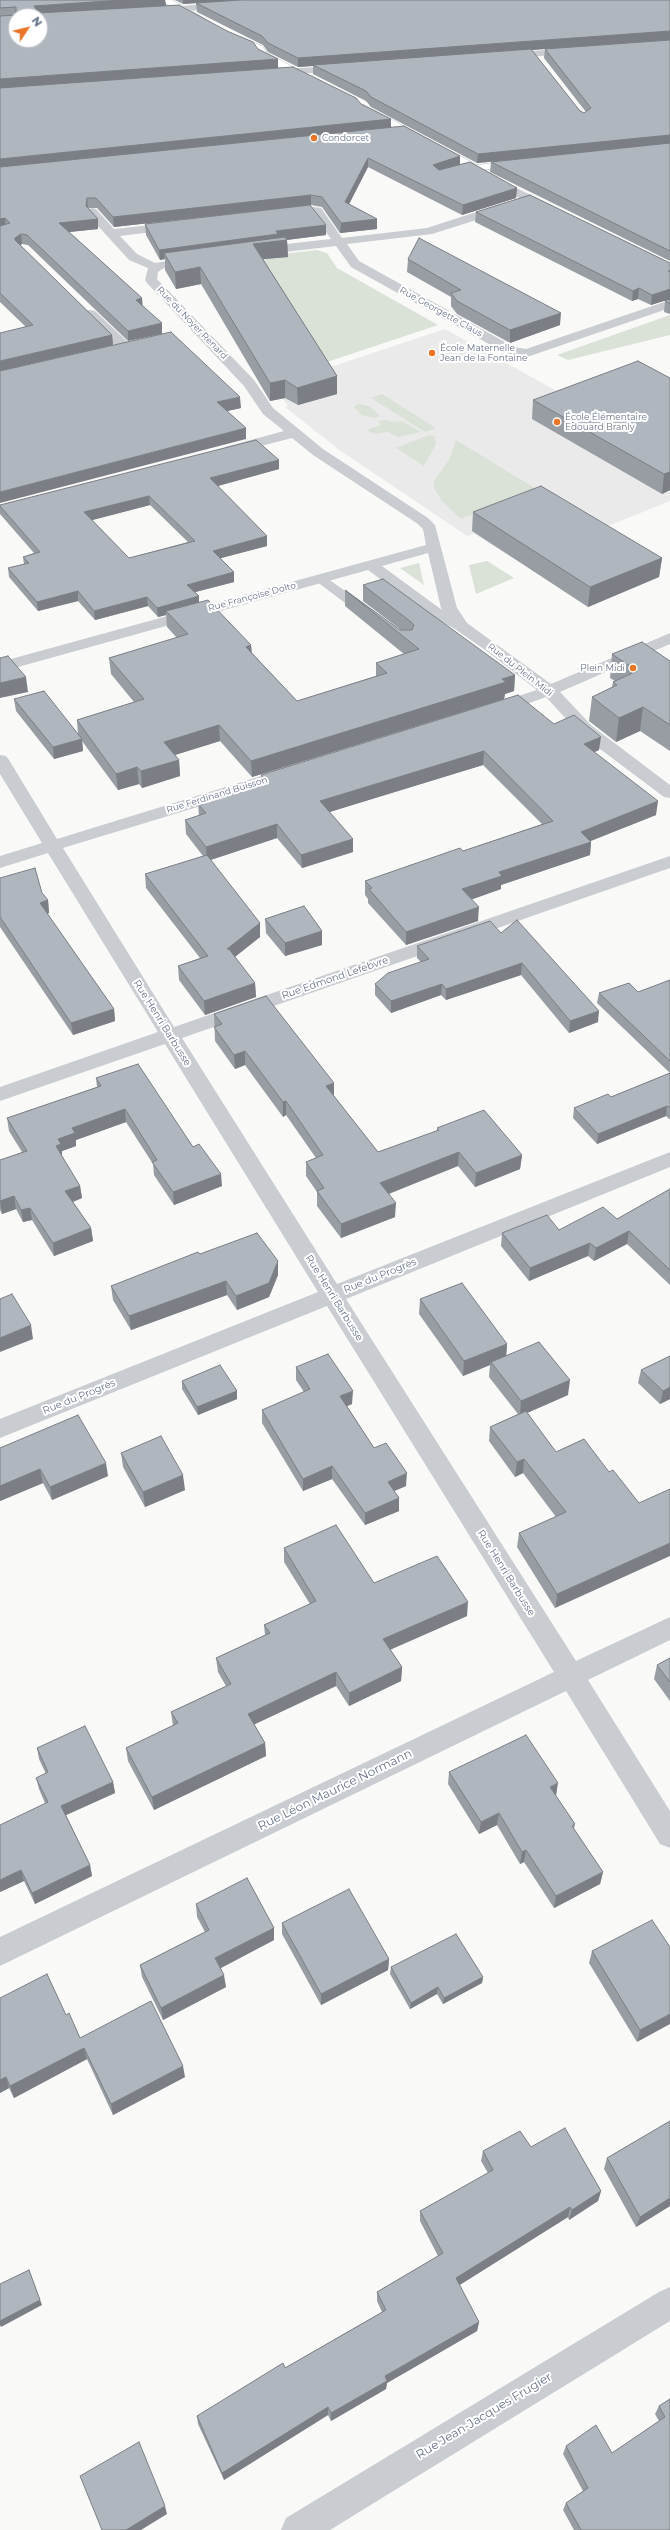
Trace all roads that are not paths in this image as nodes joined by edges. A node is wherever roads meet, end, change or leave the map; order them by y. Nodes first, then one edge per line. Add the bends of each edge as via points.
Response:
1 (166, 0) edge
2 (208, 7) edge
3 (181, 9) junction
4 (159, 10) edge
5 (587, 50) edge
6 (534, 54) junction
7 (496, 56) edge
8 (543, 65) edge
9 (357, 67) edge
10 (296, 71) junction
11 (258, 74) edge
12 (322, 85) edge
13 (357, 102) edge
14 (405, 132) junction
15 (383, 134) edge
16 (532, 162) edge
17 (473, 168) junction
18 (458, 170) edge
19 (530, 199) junction
20 (92, 212) edge
21 (275, 213) edge
22 (562, 215) edge
23 (188, 224) edge
24 (111, 233) junction
25 (337, 242) junction
26 (250, 252) edge
27 (204, 258) edge
28 (155, 267) junction
29 (78, 302) edge
30 (670, 304) edge
31 (200, 330) junction
32 (184, 334) dead end
33 (140, 344) edge
34 (126, 348) junction
35 (111, 351) edge
36 (295, 433) junction
37 (214, 454) edge
38 (435, 547) junction
39 (370, 565) junction
40 (321, 578) junction
41 (375, 619) edge
42 (461, 626) junction
43 (670, 638) edge
44 (0, 667) edge
45 (548, 692) junction
46 (484, 713) edge
47 (0, 760) edge
48 (303, 769) edge
49 (670, 792) edge
50 (54, 845) junction
51 (0, 862) edge
52 (670, 862) edge
53 (170, 1035) junction
54 (0, 1094) edge
55 (670, 1159) edge
56 (332, 1295) junction
57 (0, 1429) edge
58 (670, 1628) edge
59 (570, 1676) junction
60 (670, 1835) edge
61 (0, 1952) edge
62 (670, 2303) edge
63 (298, 2530) edge

1 - 3 street
2 - 3 street
3 - 4 street
3 - 10 street
5 - 6 street
6 - 7 street
6 - 8 street
9 - 10 street
10 - 11 street
10 - 12 street
13 - 14 street via 366,110
14 - 15 street
14 - 17 street
16 - 17 street
17 - 18 lane
17 - 19 street
19 - 22 street
19 - 25 street via 428,230
20 - 24 street
21 - 25 street, Rue Georgette Claus via 315,210
23 - 24 street
24 - 28 street via 133,257
25 - 26 street
25 - 30 street, Rue Georgette Claus via 355,264 499,345 518,352 527,353
27 - 28 street via 168,262
28 - 31 street, Rue du Noyer Renard via 150,274 151,280 190,323
29 - 34 street
31 - 32 street
31 - 36 street, Rue du Noyer Renard via 249,383 268,410
33 - 34 street
34 - 35 street
36 - 37 street
36 - 38 street, Rue du Noyer Renard via 331,462 423,521 430,528
38 - 39 street, Rue Françoise Dolto
38 - 42 street, Rue du Plein Midi via 449,608
39 - 40 street, Rue Françoise Dolto
39 - 42 street, Rue du Plein Midi via 435,612
40 - 41 lane
40 - 44 street, Rue Françoise Dolto
42 - 45 street, Rue du Plein Midi
43 - 45 street
45 - 46 street
45 - 49 street, Rue du Plein Midi via 586,730
47 - 50 street, Rue Henri Barbusse
48 - 50 street, Rue Ferdinand Buisson
50 - 51 street, Rue Ferdinand Buisson
50 - 53 street, Rue Henri Barbusse
52 - 53 street, Rue Edmond Lefebvre
53 - 54 street, Rue Edmond Lefebvre
53 - 56 street, Rue Henri Barbusse
55 - 56 street, Rue du Progrès
56 - 57 street, Rue du Progrès
56 - 59 street, Rue Henri Barbusse
58 - 59 street, Rue Léon Maurice Normann
59 - 60 street, Rue Henri Barbusse
59 - 61 street, Rue Léon Maurice Normann
62 - 63 street, Rue Jean-Jacques Frugier

